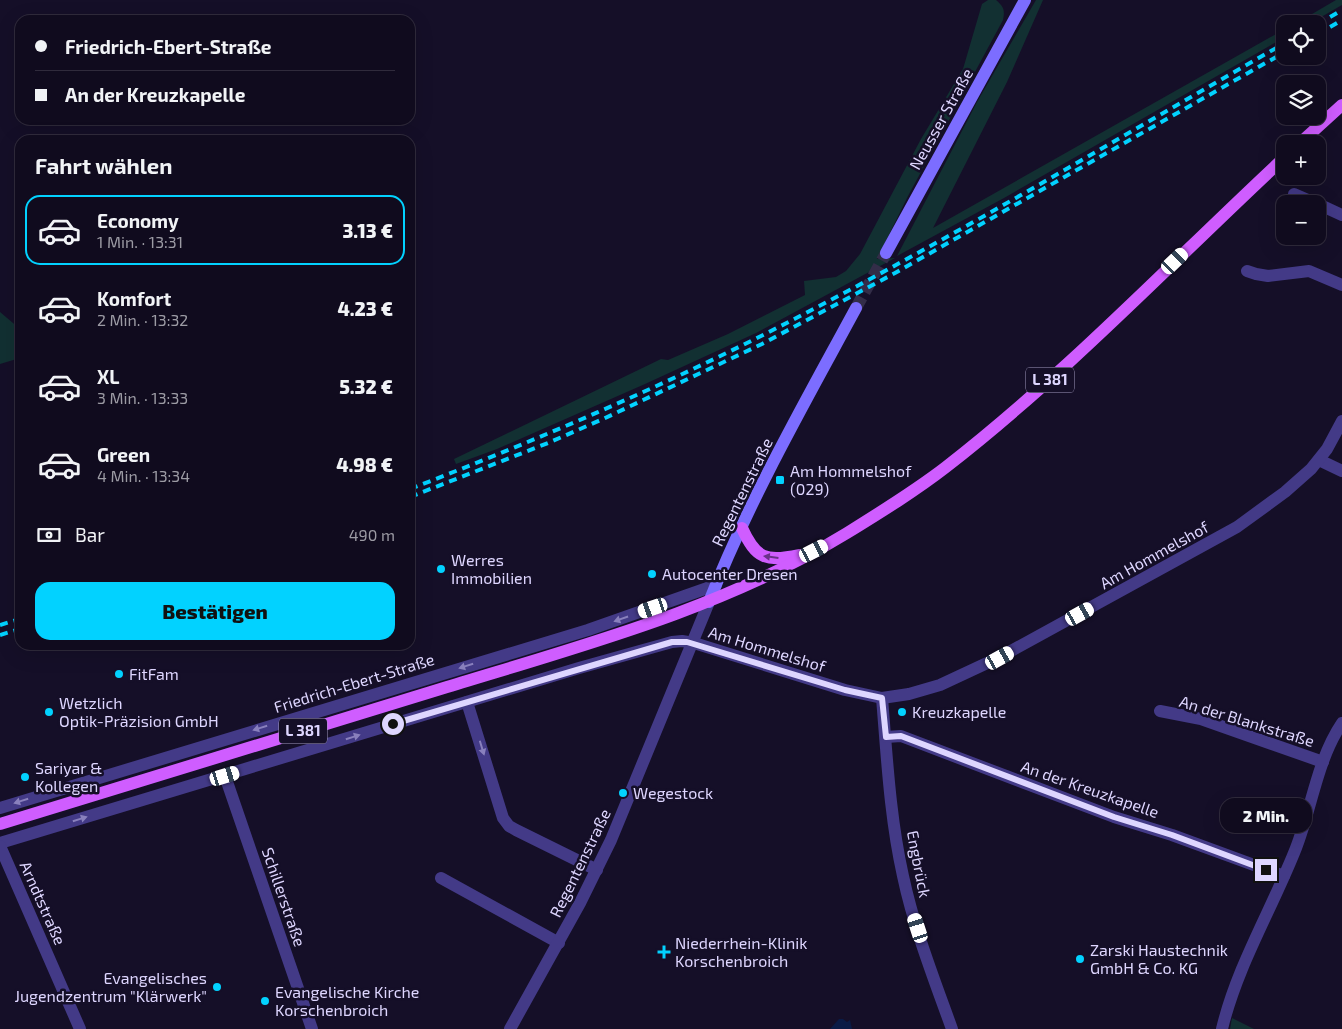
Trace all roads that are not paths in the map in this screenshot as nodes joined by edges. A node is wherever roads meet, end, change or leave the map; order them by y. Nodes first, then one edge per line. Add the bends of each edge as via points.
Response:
1 (1025, 0) edge
2 (1342, 105) edge
3 (1309, 135) edge
4 (1276, 166) edge
5 (1326, 208) edge
6 (1342, 215) edge
7 (886, 253) tunnel mouth
8 (1247, 271) dead end
9 (1342, 285) edge
10 (856, 308) tunnel mouth
11 (1342, 421) edge
12 (1319, 460) junction
13 (1342, 471) edge
14 (742, 528) junction
15 (814, 551) junction
16 (716, 584) junction
17 (710, 602) junction
18 (694, 643) junction
19 (882, 698) junction
20 (467, 702) junction
21 (1160, 711) dead end
22 (1342, 723) edge
23 (886, 737) junction
24 (1323, 762) junction
25 (225, 776) junction
26 (0, 808) edge
27 (0, 824) edge
28 (0, 844) edge
29 (597, 870) junction
30 (1284, 876) junction
31 (441, 878) dead end
32 (559, 942) junction
33 (80, 1029) edge
34 (312, 1029) edge
35 (510, 1029) edge
36 (952, 1029) edge
37 (1222, 1029) edge

1 - 7 street, Neusser Straße
2 - 3 main road
4 - 15 main road, L 381 via 1004,421 943,470
5 - 6 street
8 - 9 street via 1268,276 1309,271
10 - 14 street, Regentenstraße
11 - 12 street, Am Hommelshof
12 - 13 street
12 - 19 street, Am Hommelshof via 1289,488 1237,527 1000,658 940,686
15 -> 14 main road via 790,557 765,557 754,550
14 - 16 street, Regentenstraße
15 - 17 main road, L 381
16 - 17 street, Regentenstraße
16 -> 26 street, Friedrich-Ebert-Straße via 588,630
17 - 18 street, Regentenstraße
17 - 27 main road, L 381 via 587,645
18 - 19 street, Am Hommelshof via 845,690
18 - 20 street via 672,642
18 - 29 street, Regentenstraße
19 - 23 street, Engbrück
25 -> 20 street
20 -> 29 street via 507,824
21 - 24 street, An der Blankstraße via 1201,720
22 - 24 street, An der Blankstraße
23 - 30 street, An der Kreuzkapelle via 901,736 1114,817
23 - 36 street, Engbrück via 895,830 905,886
24 - 30 street, An der Blankstraße
28 -> 25 street
25 - 34 street, Schillerstraße
28 - 33 street, Arndtstraße
29 - 32 street, Regentenstraße
30 - 37 street, An der Blankstraße via 1232,994
31 - 32 street, Regentenstraße
32 - 35 street, Regentenstraße

